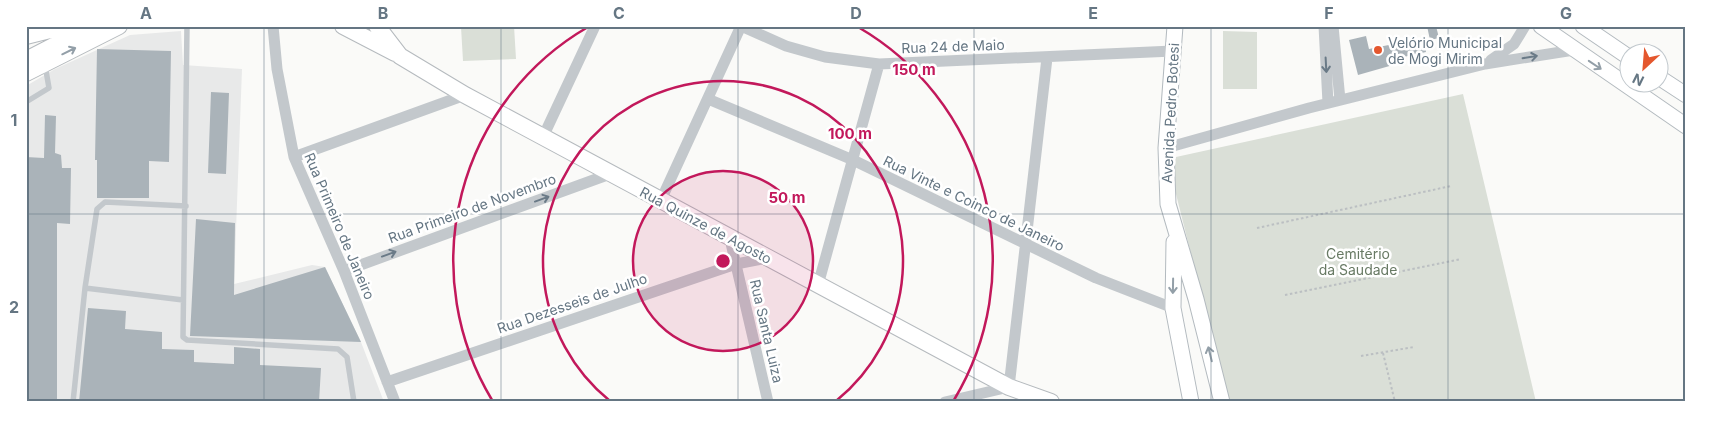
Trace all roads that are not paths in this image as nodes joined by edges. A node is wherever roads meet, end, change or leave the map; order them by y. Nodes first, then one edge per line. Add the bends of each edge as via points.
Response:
1 (30, 26) edge
2 (92, 26) edge
3 (119, 26) edge
4 (188, 26) edge
5 (272, 26) edge
6 (343, 26) edge
7 (377, 26) edge
8 (595, 26) edge
9 (741, 26) edge
10 (1175, 26) edge
11 (1324, 26) edge
12 (1333, 26) edge
13 (1526, 26) edge
14 (1541, 26) edge
15 (51, 28) edge
16 (1588, 28) edge
17 (26, 29) edge
18 (75, 35) junction
19 (26, 36) edge
20 (1574, 50) junction
21 (1173, 51) junction
22 (1620, 51) edge
23 (400, 56) junction
24 (1047, 58) junction
25 (26, 60) edge
26 (44, 63) junction
27 (879, 64) junction
28 (1486, 64) junction
29 (26, 73) edge
30 (1670, 85) edge
31 (465, 95) junction
32 (1686, 95) edge
33 (708, 99) junction
34 (26, 102) edge
35 (1334, 102) junction
36 (1686, 126) edge
37 (543, 137) junction
38 (1166, 148) junction
39 (294, 157) junction
40 (853, 160) junction
41 (610, 174) junction
42 (661, 200) junction
43 (186, 206) junction
44 (1174, 230) junction
45 (730, 239) junction
46 (1026, 245) junction
47 (768, 258) junction
48 (736, 264) junction
49 (344, 271) junction
50 (818, 285) junction
51 (85, 288) junction
52 (183, 300) junction
53 (1173, 308) junction
54 (386, 382) junction
55 (1009, 386) junction
56 (73, 402) edge
57 (354, 402) edge
58 (395, 402) edge
59 (768, 402) edge
60 (945, 402) edge
61 (1051, 402) edge
62 (1191, 402) edge
63 (1222, 402) edge

1 - 17 street
2 - 18 main road
26 -> 3 main road
4 - 43 lane
5 - 39 street, Rua Primeiro de Janeiro
6 - 23 main road
7 - 23 main road, Rua Quinze de Agosto
8 - 37 street
9 - 27 street, Rua 24 de Maio via 786,46 826,57
9 - 33 street
10 - 21 main road, Avenida Pedro Botesi
11 -> 35 street
12 - 35 street
13 - 28 street via 1514,44
14 - 20 main road
15 - 18 main road
15 - 19 main road
16 - 22 main road
18 - 25 main road
28 -> 20 street
20 -> 36 main road
21 - 24 street, Rua 24 de Maio
21 - 38 main road, Avenida Pedro Botesi
23 - 31 main road, Rua Quinze de Agosto
24 - 27 street, Rua 24 de Maio
24 - 46 street
26 - 29 main road
26 - 34 lane via 49,88
27 - 40 street
28 - 35 street
30 - 32 main road
31 - 37 main road, Rua Quinze de Agosto
31 - 39 street
33 - 40 street, Rua Vinte e Coinco de Janeiro
33 - 42 street
35 - 38 street
37 - 41 main road, Rua Quinze de Agosto
38 - 44 main road, Avenida Pedro Botesi via 1168,204
39 - 49 street, Rua Primeiro de Janeiro
40 - 46 street, Rua Vinte e Coinco de Janeiro
40 - 50 street
41 - 42 main road, Rua Quinze de Agosto
49 -> 41 street, Rua Primeiro de Novembro
42 - 45 main road, Rua Quinze de Agosto
43 - 51 lane via 101,204 97,209
43 - 52 lane
44 -> 53 main road, Avenida Pedro Botesi
63 -> 44 main road, Avenida Pedro Botesi
45 - 47 main road, Rua Quinze de Agosto
45 - 48 street, Rua Santa Luiza
46 - 53 street, Rua Vinte e Coinco de Janeiro via 1096,278
46 - 55 street
47 - 48 street, Rua Dezesseis de Julho
47 - 50 main road, Rua Quinze de Agosto
48 - 54 street, Rua Dezesseis de Julho
48 - 59 street, Rua Santa Luiza
49 - 54 street, Rua Primeiro de Janeiro
50 - 55 main road, Rua Quinze de Agosto
51 - 52 lane
51 - 56 lane
52 - 57 lane via 183,337 187,340 338,349 347,357
53 - 62 main road, Avenida Pedro Botesi
54 - 58 street, Rua Primeiro de Janeiro
55 - 60 street
55 - 61 main road, Rua Quinze de Agosto

